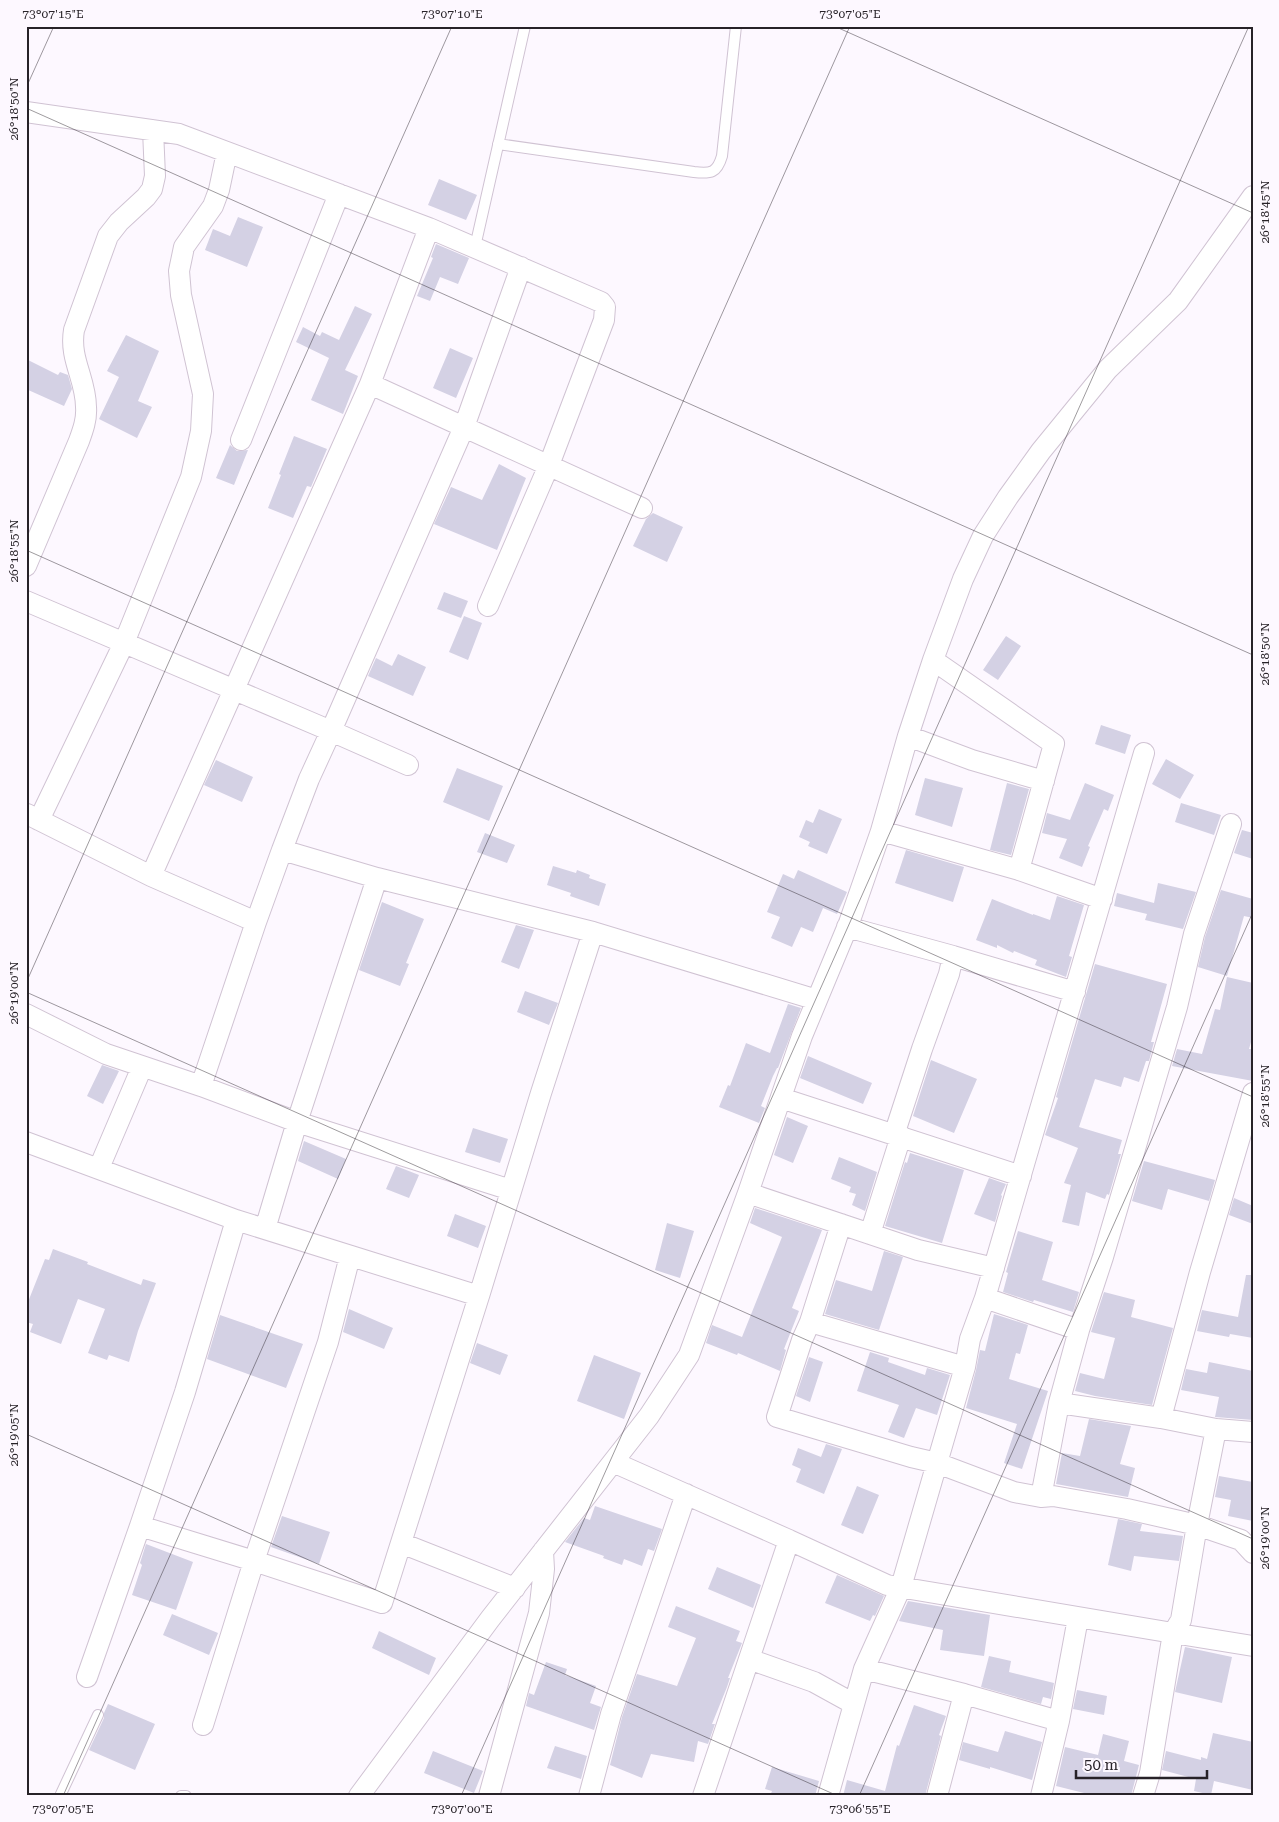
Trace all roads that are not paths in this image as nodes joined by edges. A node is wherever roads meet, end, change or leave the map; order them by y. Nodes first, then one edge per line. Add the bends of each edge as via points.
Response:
1 (525, 26) edge
2 (736, 26) edge
3 (26, 112) edge
4 (153, 130) junction
5 (498, 144) junction
6 (227, 152) junction
7 (340, 194) junction
8 (1253, 196) edge
9 (429, 228) junction
10 (475, 247) junction
11 (520, 266) junction
12 (370, 384) junction
13 (464, 427) junction
14 (241, 440) dead end
15 (549, 465) junction
16 (642, 508) dead end
17 (26, 566) edge
18 (26, 601) edge
19 (488, 606) dead end
20 (124, 643) junction
21 (933, 660) junction
22 (235, 691) junction
23 (331, 730) junction
24 (908, 736) junction
25 (1144, 753) dead end
26 (408, 765) dead end
27 (1044, 781) junction
28 (32, 817) edge
29 (1231, 824) dead end
30 (880, 831) junction
31 (282, 850) junction
32 (1019, 870) junction
33 (151, 876) junction
34 (377, 878) junction
35 (1102, 899) junction
36 (256, 922) junction
37 (847, 927) junction
38 (593, 932) junction
39 (954, 956) junction
40 (1075, 992) junction
41 (817, 1000) junction
42 (26, 1014) edge
43 (142, 1066) junction
44 (201, 1086) junction
45 (1253, 1093) edge
46 (781, 1098) junction
47 (297, 1122) junction
48 (898, 1136) junction
49 (26, 1142) edge
50 (99, 1168) junction
51 (1021, 1176) junction
52 (511, 1190) junction
53 (748, 1193) junction
54 (236, 1220) junction
55 (841, 1224) junction
56 (265, 1229) junction
57 (870, 1234) junction
58 (350, 1256) junction
59 (994, 1268) junction
60 (479, 1296) junction
61 (985, 1298) junction
62 (810, 1322) junction
63 (1079, 1330) junction
64 (965, 1367) junction
65 (1059, 1403) junction
66 (1161, 1418) junction
67 (1216, 1429) junction
68 (1253, 1432) edge
69 (613, 1462) junction
70 (937, 1463) junction
71 (686, 1494) junction
72 (1041, 1497) junction
73 (1197, 1525) junction
74 (140, 1526) junction
75 (790, 1540) junction
76 (401, 1544) junction
77 (543, 1551) junction
78 (1253, 1553) edge
79 (254, 1561) junction
80 (515, 1588) junction
81 (901, 1588) junction
82 (1078, 1618) junction
83 (1173, 1633) junction
84 (1253, 1646) edge
85 (749, 1659) junction
86 (864, 1669) junction
87 (87, 1678) dead end
88 (964, 1694) junction
89 (854, 1704) junction
90 (98, 1715) dead end
91 (1059, 1721) junction
92 (203, 1725) dead end
93 (60, 1796) edge
94 (181, 1796) edge
95 (186, 1796) edge
96 (360, 1796) edge
97 (489, 1796) edge
98 (589, 1796) edge
99 (702, 1796) edge
100 (828, 1796) edge
101 (937, 1796) edge
102 (1041, 1796) edge
103 (1144, 1796) edge

1 - 5 lane
2 - 5 lane via 722,156 719,165 709,173
3 - 4 street
4 - 6 street via 179,134
4 - 17 street via 155,176 152,189 108,236 74,330 73,355 84,392 85,424
5 - 10 lane
6 - 7 street
6 - 20 street via 213,206 184,247 179,265 181,295 202,394 201,431 191,477
7 - 9 street
7 - 14 street
8 - 21 street via 1178,301 1108,368 1008,497 983,536 963,579
9 - 10 street
9 - 12 street
10 - 11 street
11 - 13 street
11 - 15 street via 596,299 605,307 604,320
12 - 13 street
12 - 22 street
13 - 15 street
13 - 23 street
15 - 16 street
15 - 19 street
18 - 20 street
20 - 22 street
20 - 28 street
21 - 24 street
21 - 27 street via 1054,744
22 - 23 street
22 - 33 street
23 - 26 street
23 - 31 street
24 - 27 street via 972,760
24 - 30 street
25 - 35 street
27 - 32 street
28 - 33 street
29 - 63 street via 1194,934 1177,1007
30 - 32 street
30 - 37 street
31 - 34 street
31 - 36 street
32 - 35 street
33 - 36 street
34 - 38 street
34 - 47 street
35 - 40 street
36 - 44 street
37 - 39 street
37 - 41 street
38 - 41 street
38 - 52 street
39 - 40 street
39 - 48 street via 922,1049
40 - 51 street
41 - 46 street
42 - 43 street via 106,1054
43 - 44 street
43 - 50 street
44 - 47 street
45 - 66 street
46 - 48 street
46 - 53 street
47 - 52 street
47 - 56 street
48 - 51 street
48 - 57 street
49 - 50 street
50 - 54 street
51 - 59 street
52 - 60 street
53 - 55 street
53 - 69 street via 689,1355 649,1416
54 - 56 street
54 - 74 street via 185,1392
55 - 57 street
55 - 62 street
56 - 58 street
57 - 59 street via 918,1250
58 - 60 street
58 - 79 street via 328,1342
59 - 61 street
60 - 76 street
61 - 63 street
61 - 64 street via 970,1339
62 - 64 street
62 - 70 street via 777,1418
63 - 65 street
64 - 70 street
65 - 66 street
65 - 72 street
66 - 67 street
67 - 68 street
67 - 73 street
69 - 71 street
69 - 77 street
70 - 72 street via 1014,1492
70 - 81 street
71 - 75 street
71 - 98 street via 611,1714
72 - 73 street via 1053,1496 1127,1508
73 - 78 street via 1241,1540
73 - 83 street via 1181,1620
74 - 79 street
74 - 87 street
75 - 81 street via 886,1585
75 - 85 street
76 - 79 street via 382,1603
76 - 80 street
77 - 80 street
77 - 97 street via 540,1614
79 - 92 street
80 - 96 street
81 - 82 street
81 - 86 street
82 - 83 street
82 - 91 street
83 - 84 street
83 - 103 street
85 - 89 street via 814,1682
85 - 99 street
86 - 88 street
86 - 89 street
88 - 91 street
88 - 101 street
89 - 100 street
90 - 93 lane
91 - 102 street
94 - 95 lane

